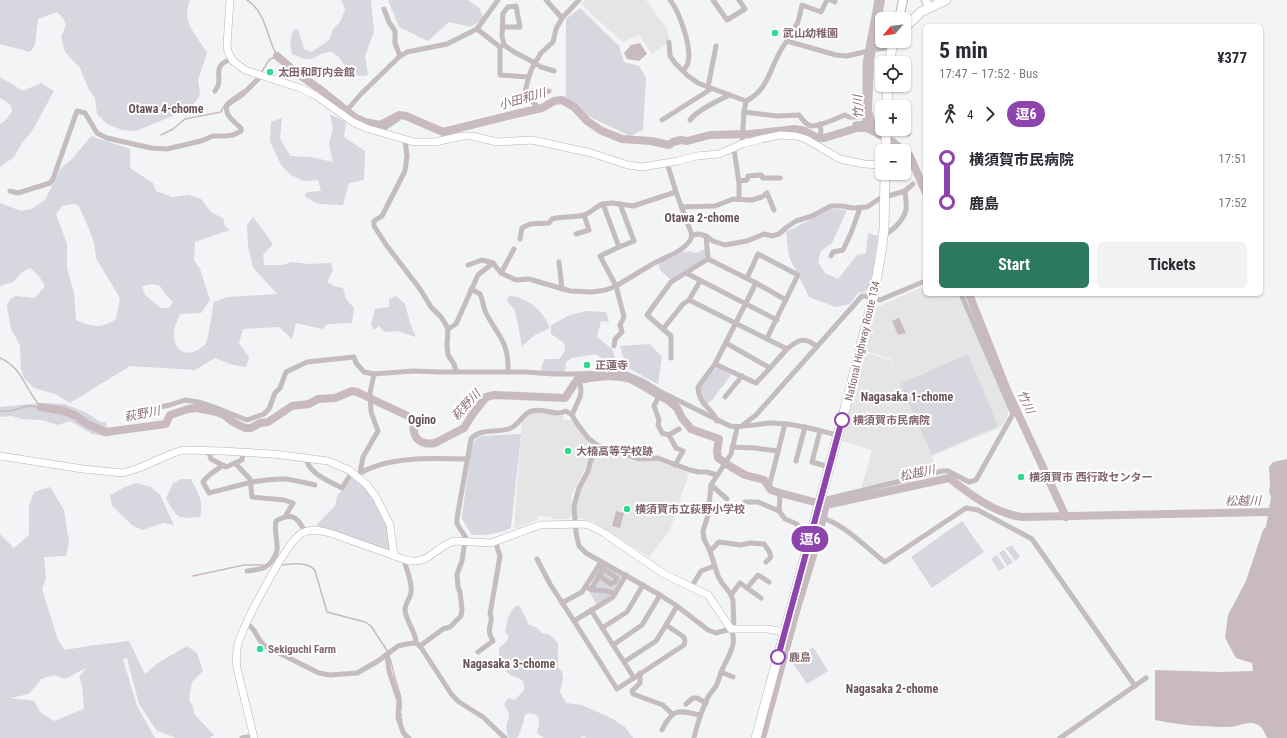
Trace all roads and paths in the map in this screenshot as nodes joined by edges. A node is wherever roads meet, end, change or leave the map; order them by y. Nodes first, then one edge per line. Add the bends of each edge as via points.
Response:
1 (230, 0) edge
2 (498, 0) edge
3 (546, 0) edge
4 (579, 0) edge
5 (670, 0) edge
6 (713, 0) edge
7 (739, 0) edge
8 (827, 0) edge
9 (877, 0) edge
10 (903, 0) edge
11 (946, 0) edge
12 (927, 4) edge
13 (494, 7) junction
14 (384, 9) dead end
15 (900, 12) edge
16 (503, 13) junction
17 (562, 18) junction
18 (911, 20) edge
19 (503, 27) junction
20 (477, 29) junction
21 (787, 41) junction
22 (669, 42) dead end
23 (502, 46) junction
24 (716, 46) dead end
25 (881, 48) edge
26 (867, 51) junction
27 (400, 56) junction
28 (232, 59) junction
29 (535, 63) junction
30 (684, 70) junction
31 (554, 71) dead end
32 (261, 76) junction
33 (528, 77) junction
34 (710, 88) junction
35 (215, 91) dead end
36 (549, 91) dead end
37 (729, 95) junction
38 (527, 96) junction
39 (746, 101) junction
40 (536, 105) dead end
41 (744, 112) junction
42 (343, 115) junction
43 (858, 117) dead end
44 (398, 119) dead end
45 (662, 120) dead end
46 (690, 120) dead end
47 (820, 124) junction
48 (855, 124) dead end
49 (379, 132) junction
50 (404, 140) junction
51 (742, 144) junction
52 (816, 145) junction
53 (734, 149) junction
54 (667, 162) junction
55 (875, 165) edge
56 (780, 178) dead end
57 (885, 180) edge
58 (739, 181) junction
59 (913, 184) dead end
60 (10, 191) dead end
61 (905, 191) junction
62 (676, 192) junction
63 (885, 196) junction
64 (739, 199) junction
65 (603, 204) junction
66 (620, 204) junction
67 (681, 206) junction
68 (860, 208) junction
69 (774, 210) dead end
70 (584, 215) junction
71 (576, 234) dead end
72 (692, 235) junction
73 (706, 236) junction
74 (883, 236) junction
75 (520, 238) dead end
76 (618, 247) junction
77 (514, 249) dead end
78 (831, 256) dead end
79 (708, 259) junction
80 (559, 262) dead end
81 (493, 263) junction
82 (468, 265) dead end
83 (501, 273) junction
84 (686, 273) junction
85 (747, 278) junction
86 (700, 281) junction
87 (923, 282) edge
88 (756, 283) junction
89 (616, 286) junction
90 (471, 289) junction
91 (562, 289) junction
92 (962, 296) edge
93 (874, 298) junction
94 (689, 300) junction
95 (786, 300) junction
96 (746, 303) junction
97 (630, 311) dead end
98 (624, 317) junction
99 (777, 320) junction
100 (736, 322) junction
101 (448, 329) junction
102 (663, 329) junction
103 (767, 338) junction
104 (726, 342) junction
105 (614, 346) dead end
106 (816, 346) junction
107 (787, 350) junction
108 (671, 358) dead end
109 (716, 364) junction
110 (770, 368) junction
111 (456, 371) junction
112 (508, 371) junction
113 (374, 374) junction
114 (579, 374) junction
115 (742, 376) junction
116 (659, 395) junction
117 (725, 397) dead end
118 (135, 412) dead end
119 (572, 414) junction
120 (717, 421) junction
121 (785, 424) junction
122 (743, 425) junction
123 (805, 427) junction
124 (737, 428) junction
125 (678, 429) dead end
126 (820, 431) junction
127 (669, 435) junction
128 (838, 436) junction
129 (595, 444) junction
130 (732, 447) junction
131 (208, 450) junction
132 (778, 451) junction
133 (243, 452) junction
134 (0, 456) edge
135 (306, 457) junction
136 (467, 459) junction
137 (796, 461) dead end
138 (235, 463) junction
139 (223, 465) junction
140 (675, 465) junction
141 (829, 467) junction
142 (356, 474) junction
143 (717, 475) junction
144 (251, 482) junction
145 (770, 483) dead end
146 (315, 485) dead end
147 (711, 485) junction
148 (780, 496) dead end
149 (727, 499) dead end
150 (745, 502) dead end
151 (820, 502) junction
152 (778, 511) junction
153 (816, 516) junction
154 (285, 517) junction
155 (575, 524) junction
156 (305, 532) junction
157 (810, 537) junction
158 (466, 541) junction
159 (496, 542) junction
160 (710, 551) junction
161 (394, 556) junction
162 (404, 559) junction
163 (537, 559) dead end
164 (766, 562) dead end
165 (601, 565) junction
166 (714, 566) junction
167 (247, 571) dead end
168 (599, 575) junction
169 (626, 575) junction
170 (769, 582) dead end
171 (611, 584) junction
172 (643, 585) junction
173 (692, 586) junction
174 (588, 588) junction
175 (747, 588) junction
176 (609, 591) junction
177 (615, 594) junction
178 (660, 595) junction
179 (731, 595) junction
180 (761, 598) dead end
181 (562, 603) junction
182 (677, 606) junction
183 (591, 610) junction
184 (574, 621) junction
185 (247, 624) junction
186 (666, 626) junction
187 (602, 628) junction
188 (732, 630) junction
189 (785, 632) junction
190 (418, 644) junction
191 (613, 645) junction
192 (478, 652) dead end
193 (388, 653) junction
194 (624, 662) junction
195 (721, 672) junction
196 (640, 673) junction
197 (733, 677) dead end
198 (634, 678) junction
199 (1146, 678) dead end
200 (1135, 686) junction
201 (706, 703) junction
202 (686, 704) dead end
203 (672, 714) junction
204 (700, 715) junction
205 (662, 730) dead end
206 (254, 737) edge
207 (242, 738) edge
208 (407, 738) edge
209 (505, 738) edge
210 (694, 738) edge
211 (756, 738) edge
212 (1060, 738) edge

1 - 28 street via 227,45
2 - 13 street
3 - 17 street
4 - 17 street
5 - 30 street via 685,29 689,62
6 - 7 street via 727,20 745,9
8 - 21 street via 821,12 802,5 798,22
9 - 26 street
10 - 15 main road
11 - 12 highway
12 - 18 highway
13 - 16 street
13 - 20 street
14 - 27 street via 388,22 395,31 394,43
16 - 19 street
16 - 19 street via 508,7 516,6 520,27
17 - 29 street via 556,28 553,42
19 - 23 street
20 - 23 street
20 - 27 street via 447,44 407,52
21 - 26 street via 836,55 846,56
21 - 39 street via 779,51 766,82 759,92
22 - 30 street via 670,56
23 - 29 street
23 - 33 street via 500,75
24 - 34 street
25 - 26 street
26 - 48 street via 864,71 865,123
27 - 42 street via 360,94
28 - 32 street via 245,70
28 - 35 street via 225,61 220,68 219,84
29 - 31 street via 541,68
29 - 33 street
30 - 34 street via 698,83
32 - 42 street via 315,95
32 - 60 street via 242,95 227,104 226,114 241,131 168,150 107,138 98,133 85,112 77,111 50,183 18,194
33 - 38 street
34 - 37 street
34 - 45 street
36 - 38 street
37 - 39 street
37 - 46 street via 692,116
38 - 40 street
39 - 41 street
41 - 47 street via 777,116 799,115 811,126
41 - 51 street
42 - 49 street
43 - 47 street via 845,116
44 - 49 street
47 - 52 street via 821,132
49 - 50 street
50 - 54 street via 431,142 465,136 497,142 532,140 591,153 632,166
50 - 101 street via 407,156 405,171 382,216 374,221 374,226
51 - 52 street via 780,135 796,136
51 - 53 street
52 - 55 street via 847,161
53 - 54 street via 719,154
53 - 58 street
54 - 62 street
56 - 58 street via 763,178 761,175 748,176 747,180
57 - 63 highway, National Highway Route 134
58 - 64 street
59 - 61 street
61 - 63 street
61 - 74 street via 906,210 902,219
62 - 66 street via 633,206
62 - 67 street
63 - 68 street via 867,207
63 - 74 highway, National Highway Route 134
64 - 67 street via 716,206
64 - 69 street via 752,200 768,193
65 - 66 street
65 - 70 street
65 - 76 street
66 - 76 street via 634,241
67 - 72 street
68 - 73 street via 831,206 796,222 779,234 764,234 747,241 724,245
68 - 78 street via 843,250 833,252
70 - 71 street via 590,230
70 - 75 street via 558,217 549,223 526,225 522,228
72 - 73 street
72 - 89 street via 691,239 676,252
73 - 79 street
74 - 93 highway, National Highway Route 134
76 - 89 street via 600,256
77 - 83 street
79 - 84 street
79 - 85 street
80 - 91 street
81 - 82 street via 482,260
81 - 83 street
81 - 90 street via 478,274
83 - 91 street via 516,280 529,279
84 - 86 street
84 - 102 street via 671,282 647,315
85 - 88 street
85 - 95 street via 758,254 798,275
86 - 94 street
86 - 96 street
87 - 93 street via 880,300
88 - 95 street
88 - 96 street
89 - 91 street via 592,292
89 - 98 street
90 - 101 street via 456,324
90 - 112 street via 480,294 485,312 504,343 509,358
92 - 151 street via 1013,414 976,480 969,482 948,471
93 - 106 street via 862,296
93 - 128 highway, National Highway Route 134
94 - 100 street
94 - 102 street
95 - 99 street
96 - 99 street
96 - 100 street
97 - 98 street
98 - 105 street via 620,325 622,332 615,339
99 - 103 street
100 - 103 street
100 - 104 street
101 - 111 street via 448,355
102 - 108 street via 671,336
103 - 107 street
104 - 109 street
104 - 110 street
106 - 107 street via 809,340 804,340 798,341
106 - 122 street via 756,415
107 - 110 street
109 - 115 street
109 - 120 street via 698,387 700,400
110 - 115 street via 756,383
111 - 112 street
111 - 113 street
112 - 114 street
113 - 118 street via 364,372 354,357 307,362 286,372 269,409 264,414 247,420 214,407 185,400
113 - 142 street via 370,412 378,431
114 - 116 street via 622,372 645,382
114 - 119 street via 580,397
115 - 117 street
116 - 120 street
116 - 127 street via 654,406 659,420 658,425 662,434
119 - 129 street
119 - 136 street via 566,411 556,413 542,409 534,410 511,428 475,434 471,439
120 - 124 street
121 - 122 street
121 - 123 street
121 - 132 street
122 - 124 street
123 - 126 street
123 - 137 street
124 - 130 street
125 - 127 street
126 - 128 street
126 - 141 street via 812,462
127 - 140 street via 676,448 683,451
128 - 141 highway, National Highway Route 134
129 - 140 street via 639,459 658,458
129 - 155 street via 588,471 575,498
130 - 132 street
130 - 143 street
131 - 133 street
131 - 134 street via 183,450 123,473
131 - 139 street via 211,458
132 - 145 street
133 - 135 street
133 - 138 street via 242,460
135 - 142 street via 328,461
135 - 142 street via 306,463 317,474 342,488
136 - 142 street via 405,460 373,467
136 - 158 street via 457,518 457,524
138 - 139 street
138 - 144 street
139 - 144 street via 208,475 203,482 209,493
140 - 143 street
141 - 151 highway, National Highway Route 134
142 - 161 street via 376,497 385,514 390,525
143 - 147 street
144 - 146 street via 286,479
144 - 154 street via 252,497 293,503
147 - 149 street
147 - 160 street via 708,515 703,531
148 - 152 street
150 - 152 street via 758,502
151 - 153 highway, National Highway Route 134
152 - 157 street via 785,519 797,524 802,535
153 - 157 highway, National Highway Route 134
153 - 200 street via 827,519 845,530 885,562 966,508 978,510 1032,539
154 - 156 street via 296,517
154 - 167 street via 276,521 275,556 267,566
155 - 159 street via 540,525
155 - 165 street via 579,546
155 - 173 street via 593,527 664,574
156 - 161 street via 332,534
156 - 185 street via 296,539 276,568
157 - 189 highway, National Highway Route 134
158 - 159 street via 486,544
158 - 162 street via 450,542 421,561
158 - 190 street via 457,574 462,609 460,616 450,627
159 - 192 street via 500,556 490,614 492,620 489,629 493,640
160 - 164 street via 719,542 741,545 764,544 771,556
160 - 166 street
161 - 162 street
162 - 190 street via 411,591 405,611
163 - 181 street
165 - 168 street
165 - 169 street
165 - 171 street via 617,578
165 - 174 street
166 - 173 street via 700,571
166 - 179 street
168 - 171 street
168 - 174 street
169 - 172 street
169 - 177 street
170 - 175 street via 758,575
171 - 176 street via 612,588
172 - 178 street
172 - 187 street via 626,612
173 - 188 street via 708,595
174 - 176 street
174 - 181 street
175 - 179 street via 740,583
175 - 180 street
176 - 177 street
177 - 183 street
178 - 182 street
178 - 191 street via 642,626
179 - 188 street
181 - 184 street
182 - 186 street
182 - 188 street via 708,630 716,633
183 - 184 street
183 - 187 street
184 - 198 street via 617,689
185 - 193 street via 265,646 323,674 357,673
185 - 206 street via 238,645 236,660
186 - 194 street via 656,641
186 - 196 street via 684,637 684,645
187 - 191 street
188 - 189 street via 767,629
188 - 195 street via 733,644
189 - 211 highway, National Highway Route 134
190 - 193 street via 401,645
190 - 209 street via 452,695 483,717
191 - 194 street
193 - 208 street via 390,671 399,701 399,721
194 - 198 street
195 - 197 street
195 - 201 street via 717,686
196 - 198 street
196 - 203 street via 640,683 632,691 633,694 663,705
199 - 200 street
200 - 212 street
201 - 202 street via 693,698
201 - 204 street
203 - 204 street via 681,712
203 - 205 street
204 - 210 street
206 - 207 street

